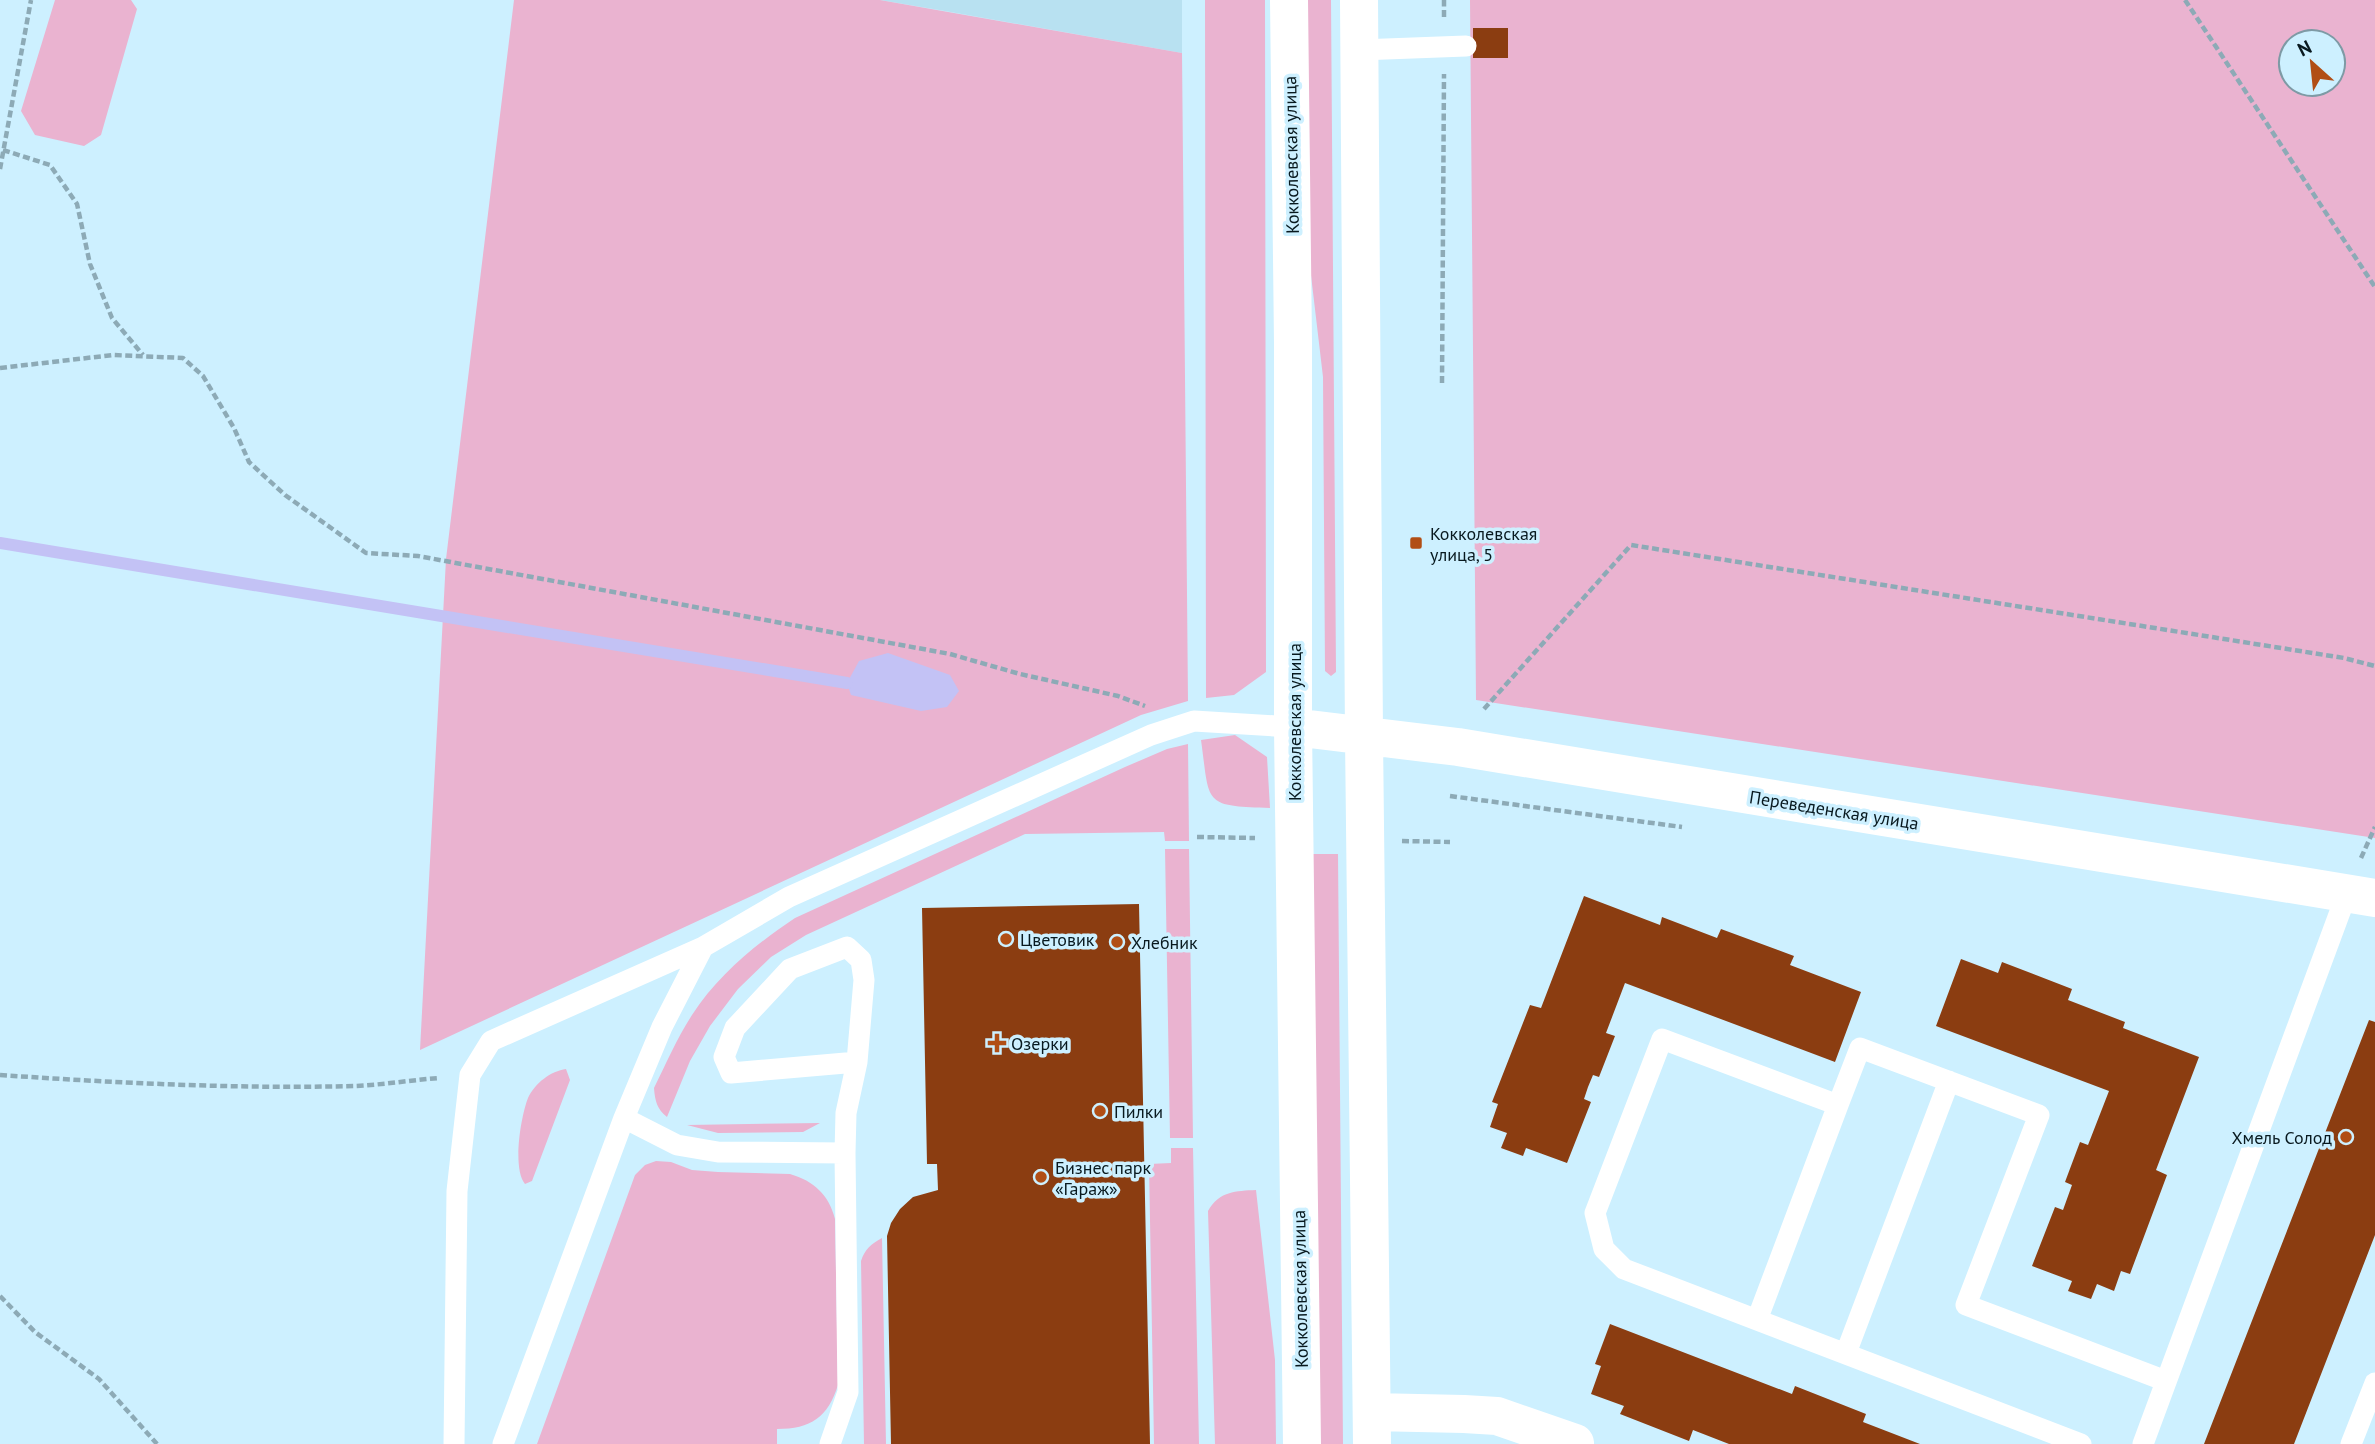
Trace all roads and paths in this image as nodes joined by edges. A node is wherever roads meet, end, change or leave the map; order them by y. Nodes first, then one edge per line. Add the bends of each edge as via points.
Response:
1 (31, 0) edge
2 (1289, 0) edge
3 (1359, 0) edge
4 (1444, 0) edge
5 (2185, 0) edge
6 (1466, 46) dead end
7 (1444, 47) junction
8 (1359, 50) junction
9 (4, 150) junction
10 (0, 169) edge
11 (2375, 287) edge
12 (143, 355) junction
13 (0, 368) edge
14 (1442, 383) dead end
15 (2375, 666) edge
16 (1484, 709) dead end
17 (1293, 727) junction
18 (1169, 729) junction
19 (1364, 737) junction
20 (1198, 837) dead end
21 (1258, 838) dead end
22 (1397, 841) dead end
23 (1450, 842) dead end
24 (2361, 896) edge
25 (703, 947) junction
26 (858, 1062) junction
27 (0, 1075) edge
28 (470, 1075) junction
29 (1949, 1082) junction
30 (1838, 1105) junction
31 (624, 1118) junction
32 (845, 1153) junction
33 (0, 1296) edge
34 (1757, 1320) junction
35 (1846, 1353) junction
36 (2166, 1381) junction
37 (2375, 1382) edge
38 (1372, 1428) edge
39 (1577, 1443) edge
40 (158, 1444) edge
41 (454, 1444) edge
42 (503, 1444) edge
43 (831, 1444) edge
44 (1302, 1444) edge
45 (2081, 1444) edge
46 (2143, 1444) edge
47 (2351, 1444) edge

1 - 9 path
2 - 17 street, Кокколевская улица
3 - 8 street
4 - 7 path
5 - 11 path
6 - 7 lane
7 - 8 lane
7 - 14 path
8 - 19 street
9 - 10 path
9 - 12 path via 50,165 77,204 90,264 111,318
12 - 13 path
12 - 18 path via 183,358 203,376 249,462 285,495 366,553 418,556 950,654 1142,703
15 - 16 path via 1631,545
17 - 18 lane via 1194,720
17 - 19 street, Переведенская улица
17 - 44 street, Кокколевская улица
18 - 25 lane via 789,897
19 - 24 street, Переведенская улица via 1458,747
19 - 38 street
20 - 21 path
22 - 23 path
24 - 36 lane
25 - 28 lane via 491,1041
25 - 31 lane via 662,1027
26 - 26 lane via 864,981 861,960 848,947 790,969 735,1028 723,1057 731,1073
26 - 32 lane via 846,1113
27 - 28 path via 248,1086 356,1086
28 - 41 lane via 457,1191
29 - 30 lane via 1860,1048
29 - 35 lane
29 - 36 lane via 2039,1115 1966,1305
30 - 34 lane
30 - 34 lane via 1662,1039 1595,1213 1604,1249 1624,1269
31 - 32 lane via 677,1145 718,1152
31 - 42 lane
32 - 43 lane via 848,1392
33 - 40 path via 35,1332 99,1379
34 - 35 lane
35 - 45 lane
36 - 46 lane
37 - 47 lane
38 - 39 street via 1464,1413 1497,1416

